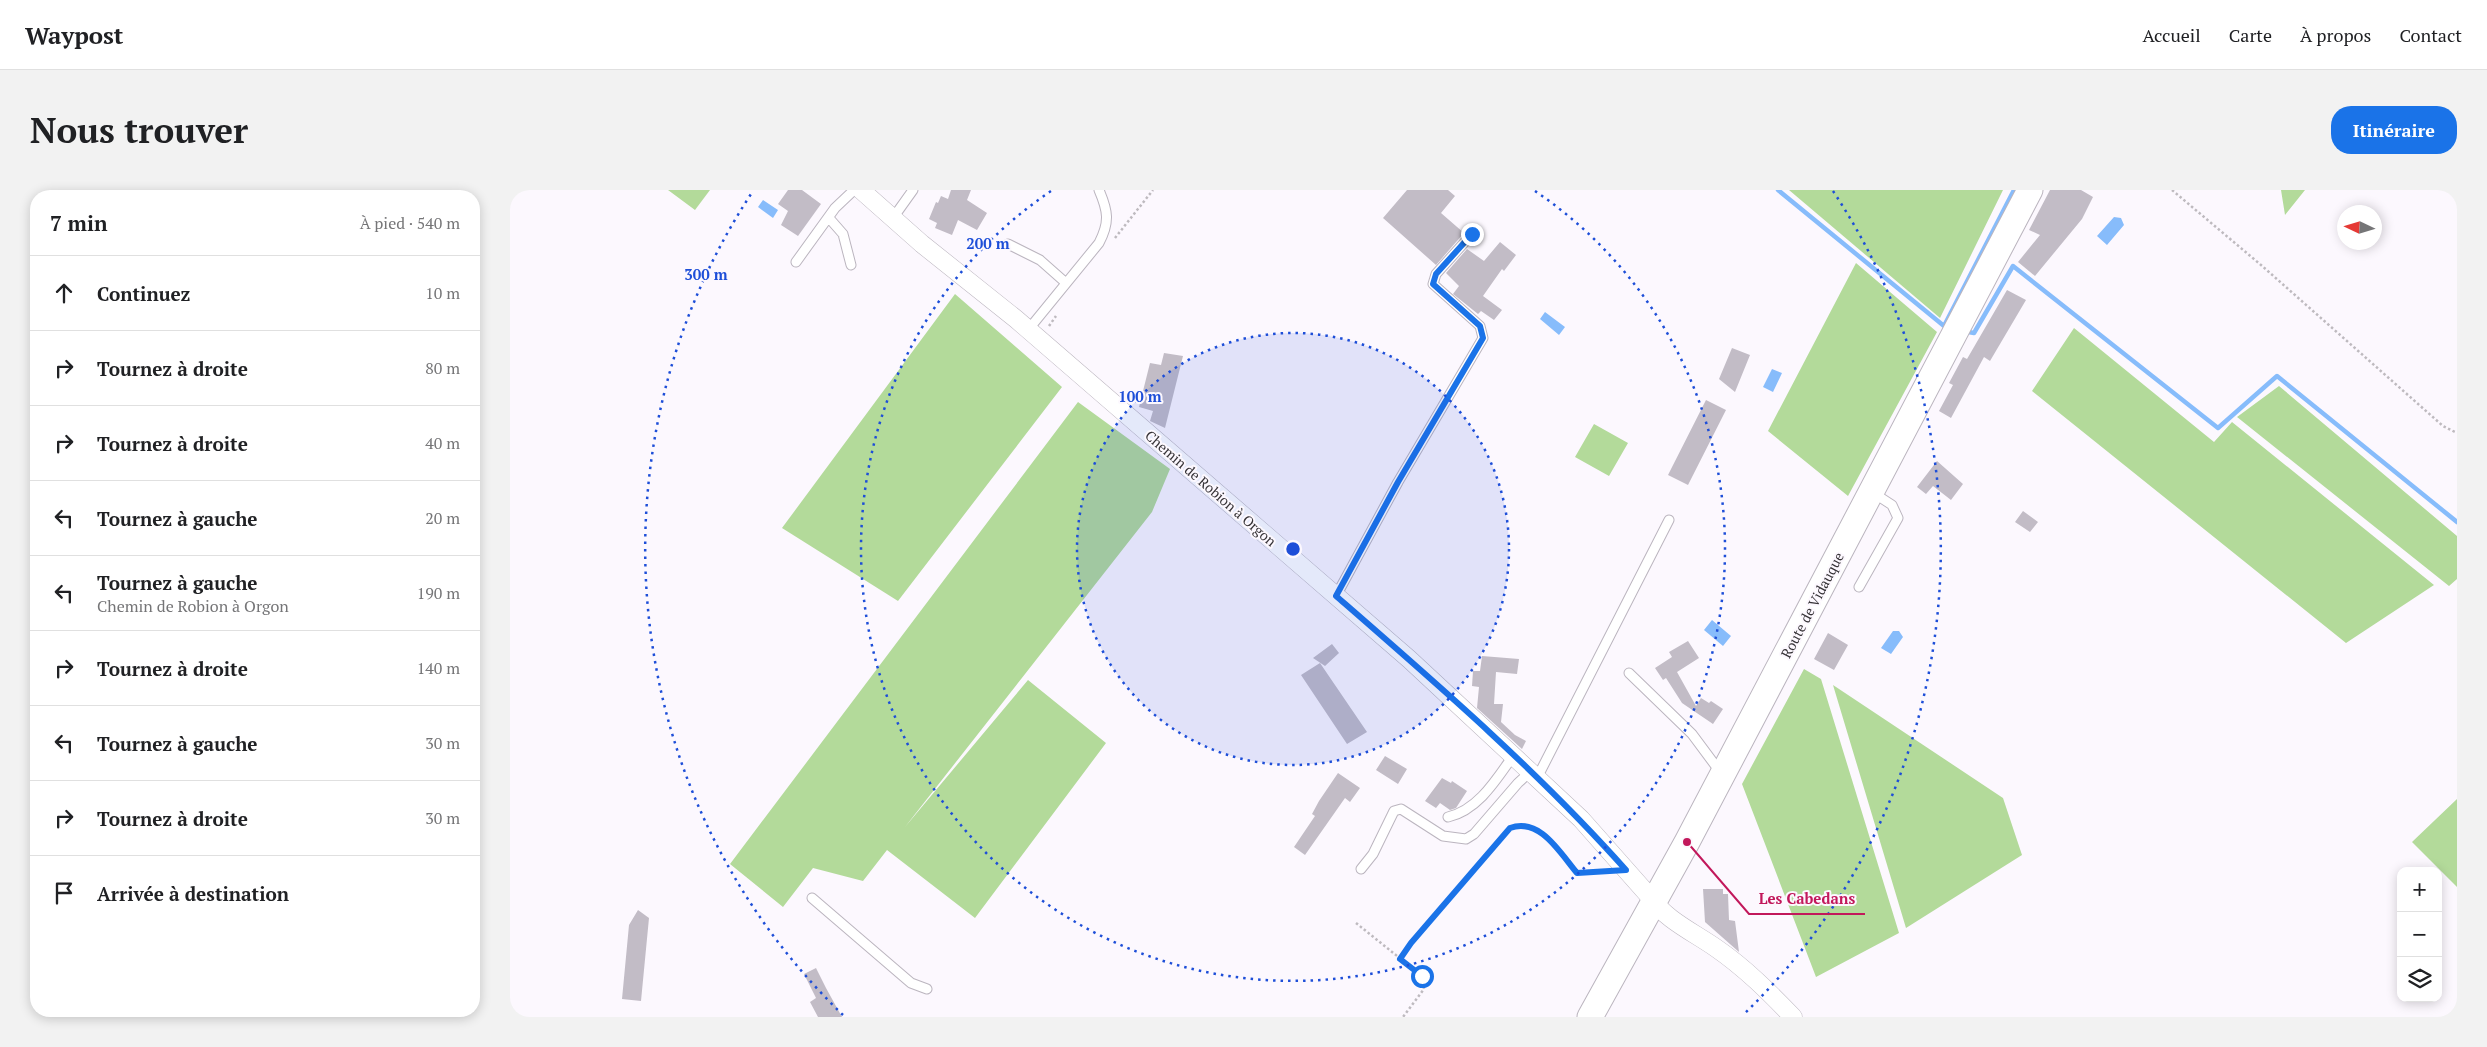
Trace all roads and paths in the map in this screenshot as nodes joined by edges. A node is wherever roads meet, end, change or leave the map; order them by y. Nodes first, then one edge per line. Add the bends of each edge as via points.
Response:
1 (854, 190) edge
2 (861, 190) edge
3 (913, 190) edge
4 (1099, 190) edge
5 (2030, 190) edge
6 (2172, 190) edge
7 (829, 218) junction
8 (893, 218) junction
9 (1472, 234) dead end
10 (1008, 244) dead end
11 (796, 262) dead end
12 (851, 265) dead end
13 (1066, 283) junction
14 (1028, 330) junction
15 (2457, 433) edge
16 (1872, 492) junction
17 (1669, 520) dead end
18 (1859, 587) dead end
19 (1336, 596) junction
20 (1628, 674) dead end
21 (1513, 756) junction
22 (1534, 775) junction
23 (1723, 775) junction
24 (1448, 817) dead end
25 (1361, 869) dead end
26 (1626, 870) junction
27 (812, 898) dead end
28 (1652, 900) junction
29 (1356, 923) dead end
30 (1400, 959) junction
31 (927, 989) dead end
32 (1403, 1017) edge
33 (1590, 1017) edge
34 (1793, 1017) edge

1 - 7 lane
2 - 8 street, Chemin de Robion à Orgon
3 - 8 lane
4 - 13 lane via 1108,211 1105,232
5 - 16 street, Route de Vidauque
6 - 15 path via 2443,426
7 - 11 lane
7 - 12 lane via 843,234
8 - 14 street, Chemin de Robion à Orgon
9 - 19 lane via 1436,274 1433,284 1480,326 1483,338 1398,482
10 - 13 lane via 1040,260
13 - 14 lane
14 - 19 street, Chemin de Robion à Orgon
16 - 18 lane via 1892,505 1898,518
16 - 23 street, Route de Vidauque
17 - 22 lane
19 - 21 street, Chemin de Robion à Orgon
20 - 23 lane via 1692,734
21 - 22 street, Chemin de Robion à Orgon
21 - 24 lane via 1474,805
22 - 25 lane via 1518,783 1466,839 1443,836 1400,809 1394,812 1373,854
22 - 26 street, Chemin de Robion à Orgon via 1581,819
23 - 28 street, Route de Vidauque
26 - 28 street, Chemin de Robion à Orgon
26 - 30 path via 1577,873 1542,832 1518,825 1510,828
27 - 31 lane via 911,983
28 - 33 street, Route de Vidauque
28 - 34 street, Chemin de Robion à Orgon via 1659,910 1751,975
29 - 30 path
30 - 32 path via 1422,976 1424,989

